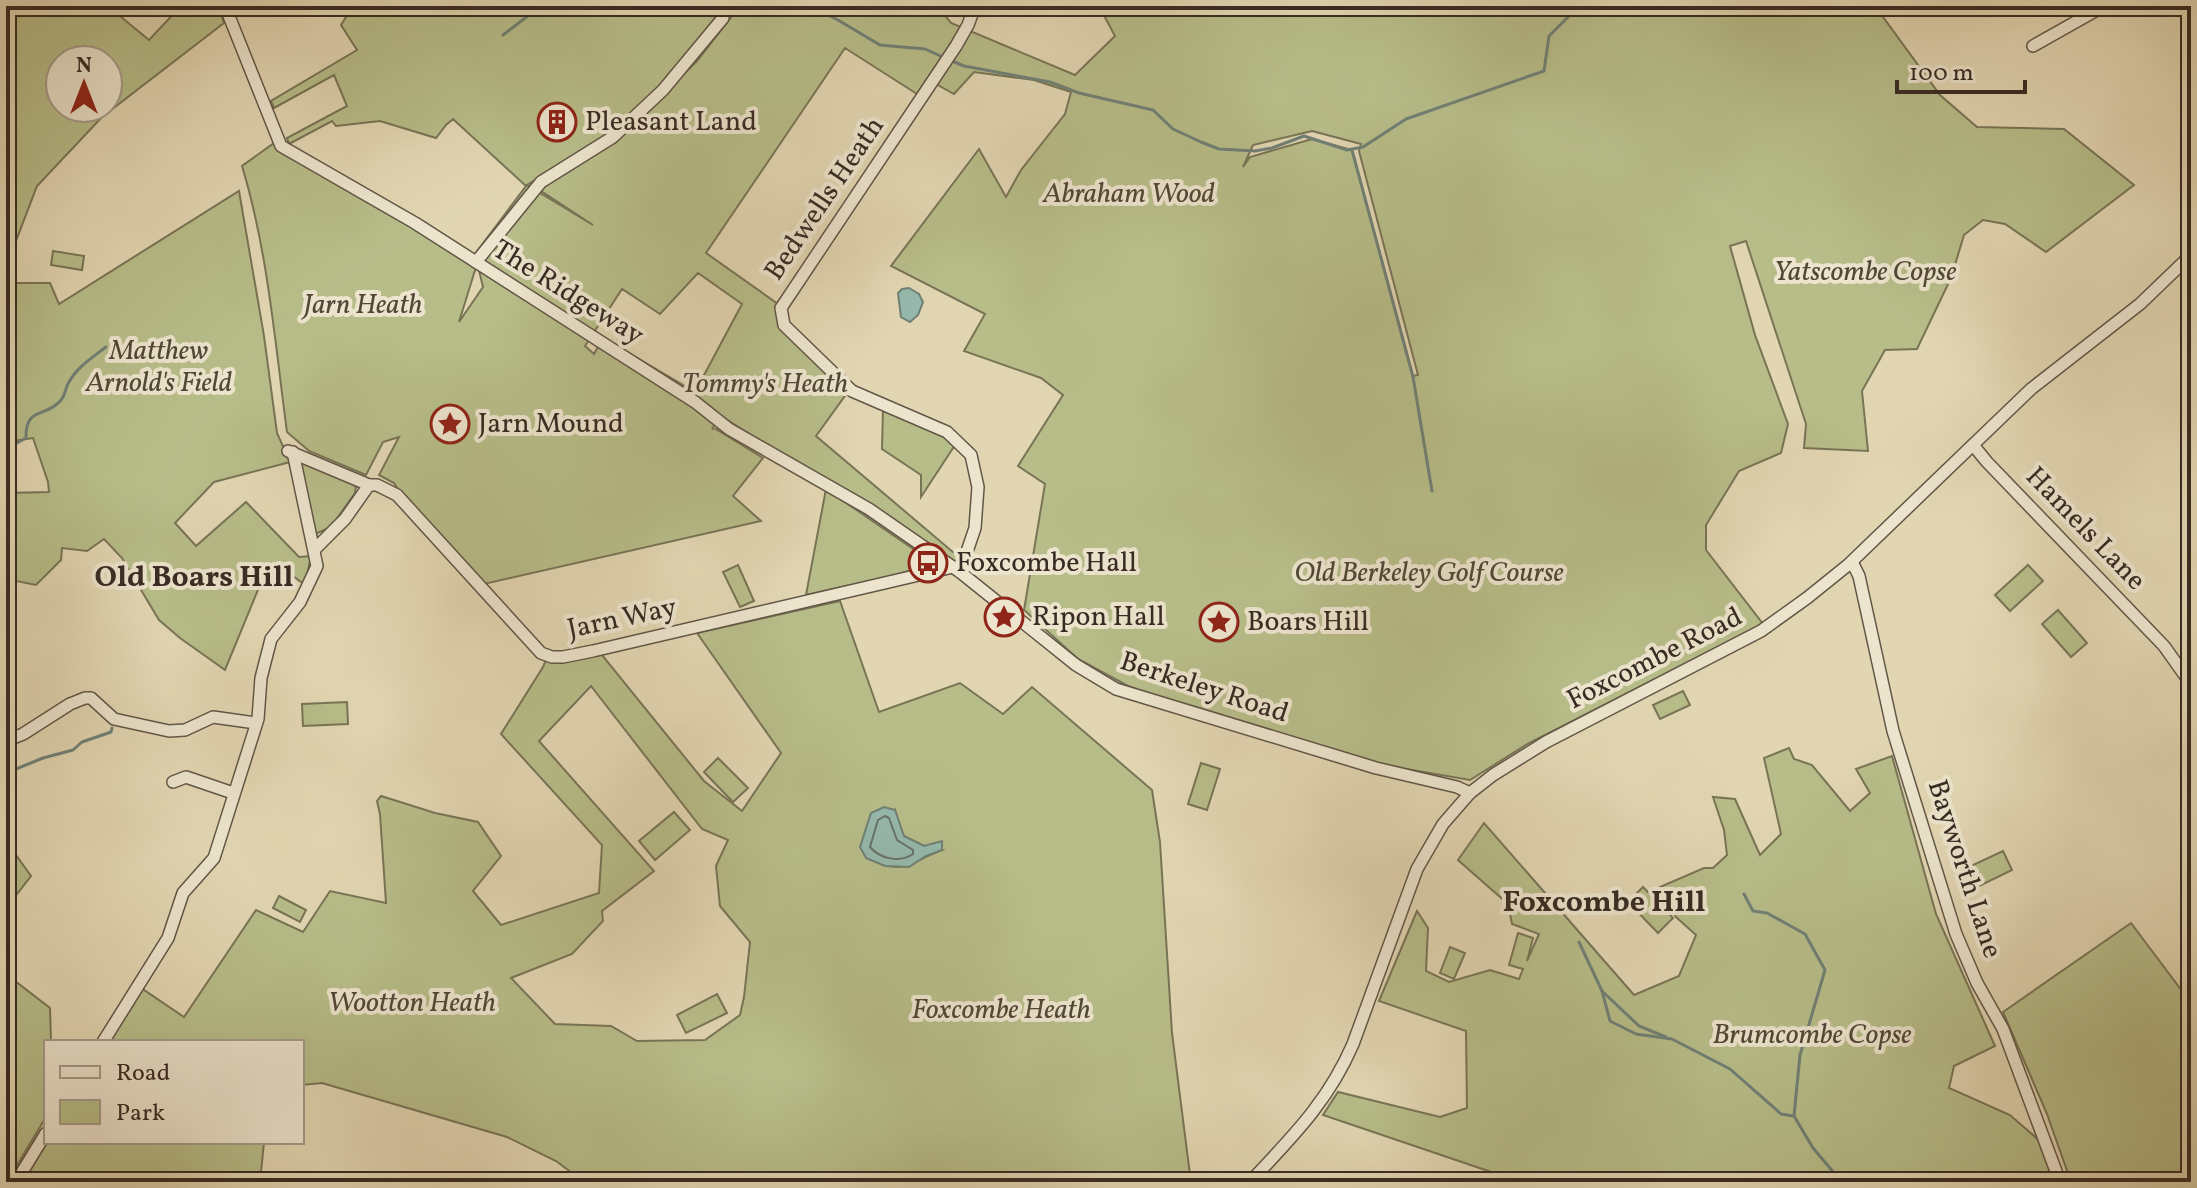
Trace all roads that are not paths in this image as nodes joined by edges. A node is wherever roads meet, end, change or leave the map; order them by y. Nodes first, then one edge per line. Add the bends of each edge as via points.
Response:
1 (225, 6) edge
2 (722, 6) edge
3 (975, 6) edge
4 (2104, 6) edge
5 (2033, 46) dead end
6 (2191, 255) edge
7 (476, 262) junction
8 (1973, 445) junction
9 (369, 485) junction
10 (314, 550) junction
11 (1852, 562) junction
12 (956, 569) junction
13 (2191, 684) edge
14 (256, 723) junction
15 (6, 741) edge
16 (173, 782) dead end
17 (233, 793) junction
18 (1470, 793) junction
19 (104, 1040) edge
20 (44, 1136) edge
21 (16, 1182) edge
22 (1250, 1182) edge
23 (2060, 1182) edge

1 - 7 street, The Ridgeway via 281,146
2 - 7 street via 723,18 663,90 613,137 541,182
3 - 12 street, Bedwells Heath via 956,46 781,308 784,325 852,391 947,432 971,455 978,487 975,528
4 - 5 street
6 - 8 street, Foxcombe Road via 2140,304 2031,389
7 - 12 street, The Ridgeway via 729,429 869,509
8 - 11 street, Foxcombe Road
8 - 13 street, Hamels Lane via 2164,646
9 - 10 street
9 - 10 street via 290,452
9 - 12 street, Jarn Way via 397,495 541,653 552,657
10 - 14 street via 317,566 305,593 271,639
11 - 18 street, Foxcombe Road via 1761,631 1546,742
11 - 23 street, Bayworth Lane via 1893,731 1956,934 2003,1029
12 - 18 street, Berkeley Road via 1076,665 1116,689
14 - 15 street via 213,717 169,731 114,719 85,698
14 - 17 street
16 - 17 street via 186,777
17 - 19 street via 214,858 183,893 168,938
18 - 22 street, Foxcombe Road via 1443,824 1417,869 1341,1073
20 - 21 street

